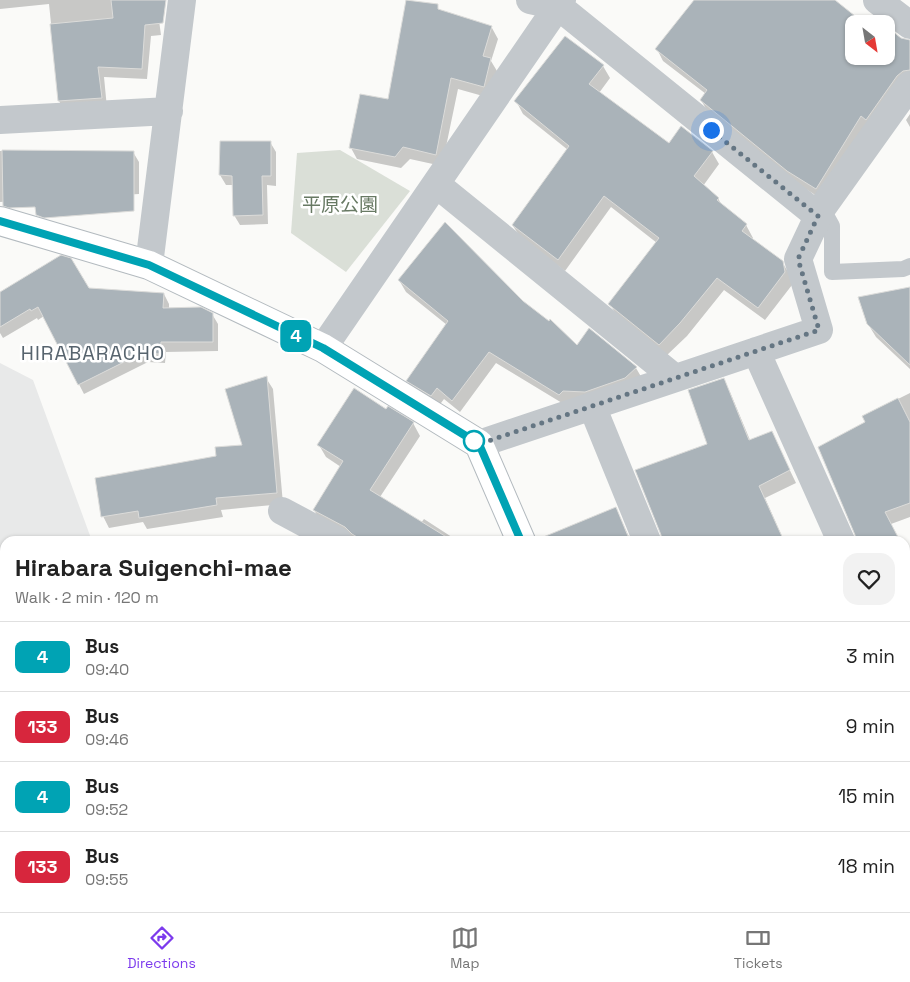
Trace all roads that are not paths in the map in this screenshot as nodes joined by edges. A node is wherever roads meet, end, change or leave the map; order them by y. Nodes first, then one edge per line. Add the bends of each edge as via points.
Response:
1 (182, 0) edge
2 (530, 0) edge
3 (877, 0) edge
4 (560, 3) edge
5 (910, 25) edge
6 (910, 85) edge
7 (168, 111) junction
8 (0, 120) edge
9 (436, 184) junction
10 (820, 212) junction
11 (0, 221) edge
12 (149, 265) junction
13 (910, 266) edge
14 (323, 348) junction
15 (756, 351) junction
16 (675, 378) junction
17 (592, 406) junction
18 (479, 444) junction
19 (282, 511) dead end
20 (329, 536) edge
21 (519, 536) edge
22 (645, 536) edge
23 (839, 536) edge

1 - 7 street
2 - 4 street
3 - 5 street
4 - 9 street
4 - 10 street
6 - 10 street
7 - 8 street
7 - 12 street
9 - 14 street
9 - 16 street
10 - 13 lane via 832,226 832,272
10 - 15 street via 798,259 819,330
11 - 12 main road
12 - 14 main road
14 - 18 main road
15 - 16 street
15 - 23 street
16 - 17 street
17 - 18 street
17 - 22 street
18 - 21 main road
19 - 20 street

